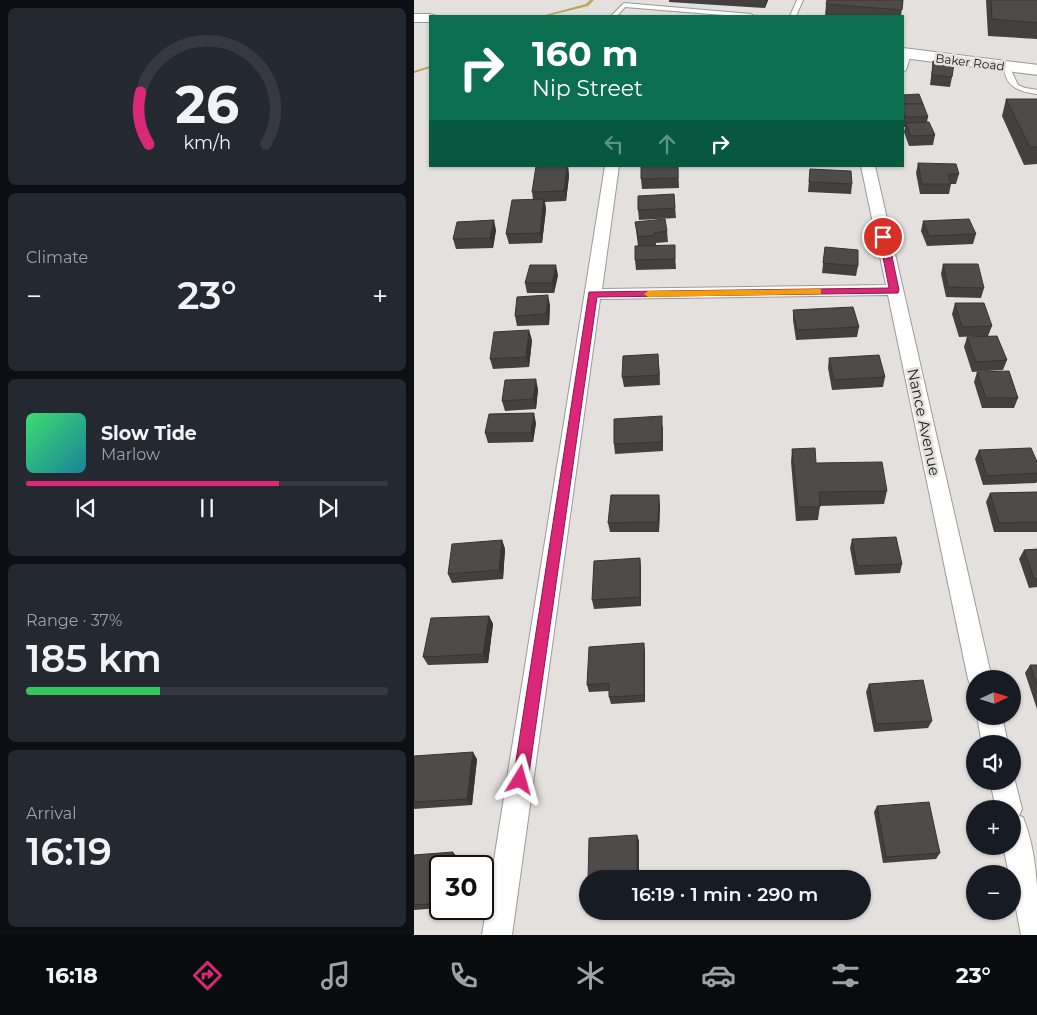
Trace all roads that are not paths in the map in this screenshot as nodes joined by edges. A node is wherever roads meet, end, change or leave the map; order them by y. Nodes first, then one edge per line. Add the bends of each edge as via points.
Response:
1 (800, 0) edge
2 (624, 3) edge
3 (615, 15) edge
4 (741, 15) edge
5 (793, 15) edge
6 (414, 18) edge
7 (429, 18) edge
8 (905, 54) edge
9 (1006, 66) junction
10 (1037, 70) edge
11 (1037, 92) edge
12 (612, 167) edge
13 (868, 167) edge
14 (895, 290) junction
15 (593, 294) junction
16 (978, 670) edge
17 (1019, 855) edge
18 (497, 935) edge
19 (1036, 935) edge

1 - 5 lane
2 - 3 lane
2 - 4 lane
6 - 7 street
8 - 9 street, Baker Road
9 - 10 street, Baker Road
9 - 11 lane via 1012,84
12 - 15 street
13 - 14 street, Nance Avenue
14 - 15 street
14 - 16 street, Nance Avenue
15 - 18 street
17 - 19 street

